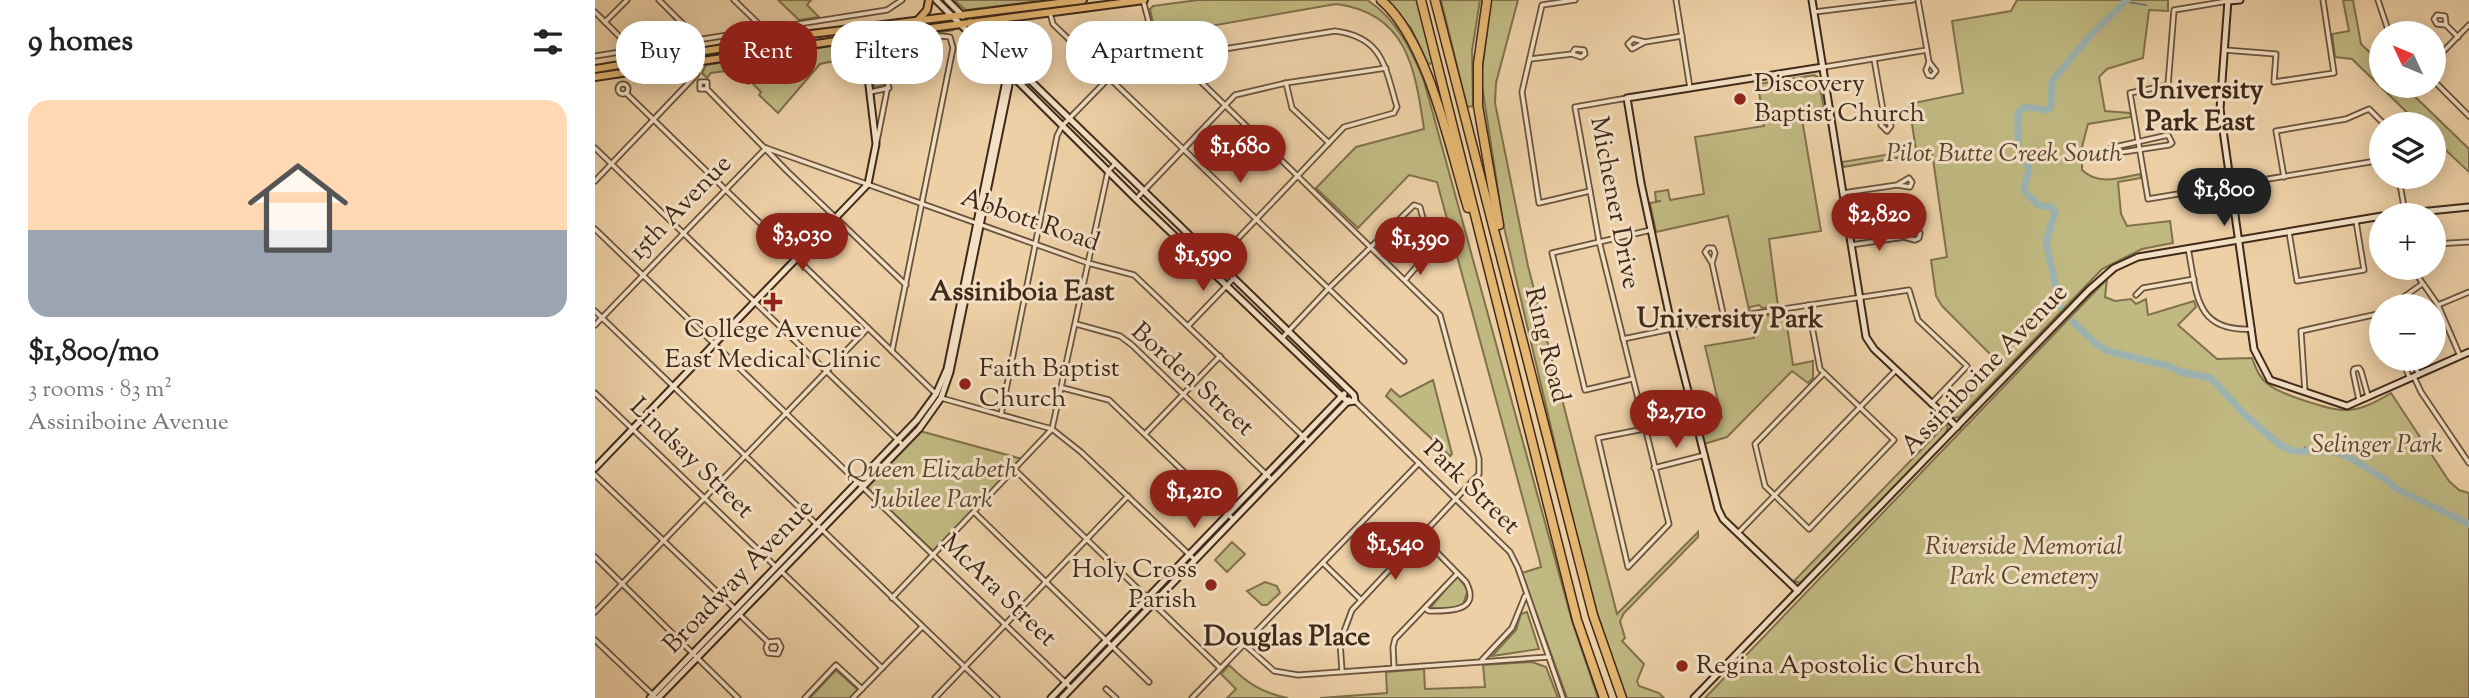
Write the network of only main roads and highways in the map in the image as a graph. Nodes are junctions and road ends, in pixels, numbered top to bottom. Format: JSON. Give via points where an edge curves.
{"nodes":[{"id":1,"x":929,"y":0,"type":"edge"},
{"id":2,"x":1083,"y":0,"type":"edge"},
{"id":3,"x":1143,"y":0,"type":"edge"},
{"id":4,"x":1373,"y":0,"type":"edge"},
{"id":5,"x":1381,"y":0,"type":"edge"},
{"id":6,"x":1422,"y":0,"type":"edge"},
{"id":7,"x":1435,"y":0,"type":"edge"},
{"id":8,"x":1487,"y":0,"type":"edge"},
{"id":9,"x":1078,"y":1,"type":"edge"},
{"id":10,"x":1050,"y":13,"type":"junction"},
{"id":11,"x":1006,"y":19,"type":"joint"},
{"id":12,"x":919,"y":20,"type":"junction"},
{"id":13,"x":1404,"y":27,"type":"junction"},
{"id":14,"x":595,"y":69,"type":"edge"},
{"id":15,"x":595,"y":77,"type":"edge"},
{"id":16,"x":1509,"y":283,"type":"junction"},
{"id":17,"x":1493,"y":288,"type":"junction"},
{"id":18,"x":1604,"y":698,"type":"edge"},
{"id":19,"x":1622,"y":698,"type":"edge"}],
"edges":[{"from":1,"to":12,"type":"main road"},
{"from":2,"to":9,"type":"main road"},
{"from":3,"to":10,"type":"main road"},
{"from":4,"to":13,"type":"highway"},
{"from":5,"to":13,"type":"highway"},
{"from":6,"to":17,"type":"highway","name":"Ring Road"},
{"from":7,"to":16,"type":"highway","name":"Ring Road"},
{"from":8,"to":16,"type":"highway","via":[[1478,64],[1478,106]]},
{"from":9,"to":10,"type":"main road","via":[[1051,8]]},
{"from":9,"to":12,"type":"main road"},
{"from":10,"to":11,"type":"main road"},
{"from":11,"to":15,"type":"main road"},
{"from":12,"to":14,"type":"main road"},
{"from":13,"to":17,"type":"highway","via":[[1420,54]]},
{"from":16,"to":19,"type":"highway","name":"Ring Road","via":[[1590,602]]},
{"from":17,"to":18,"type":"highway","name":"Ring Road","via":[[1577,620]]}]}
